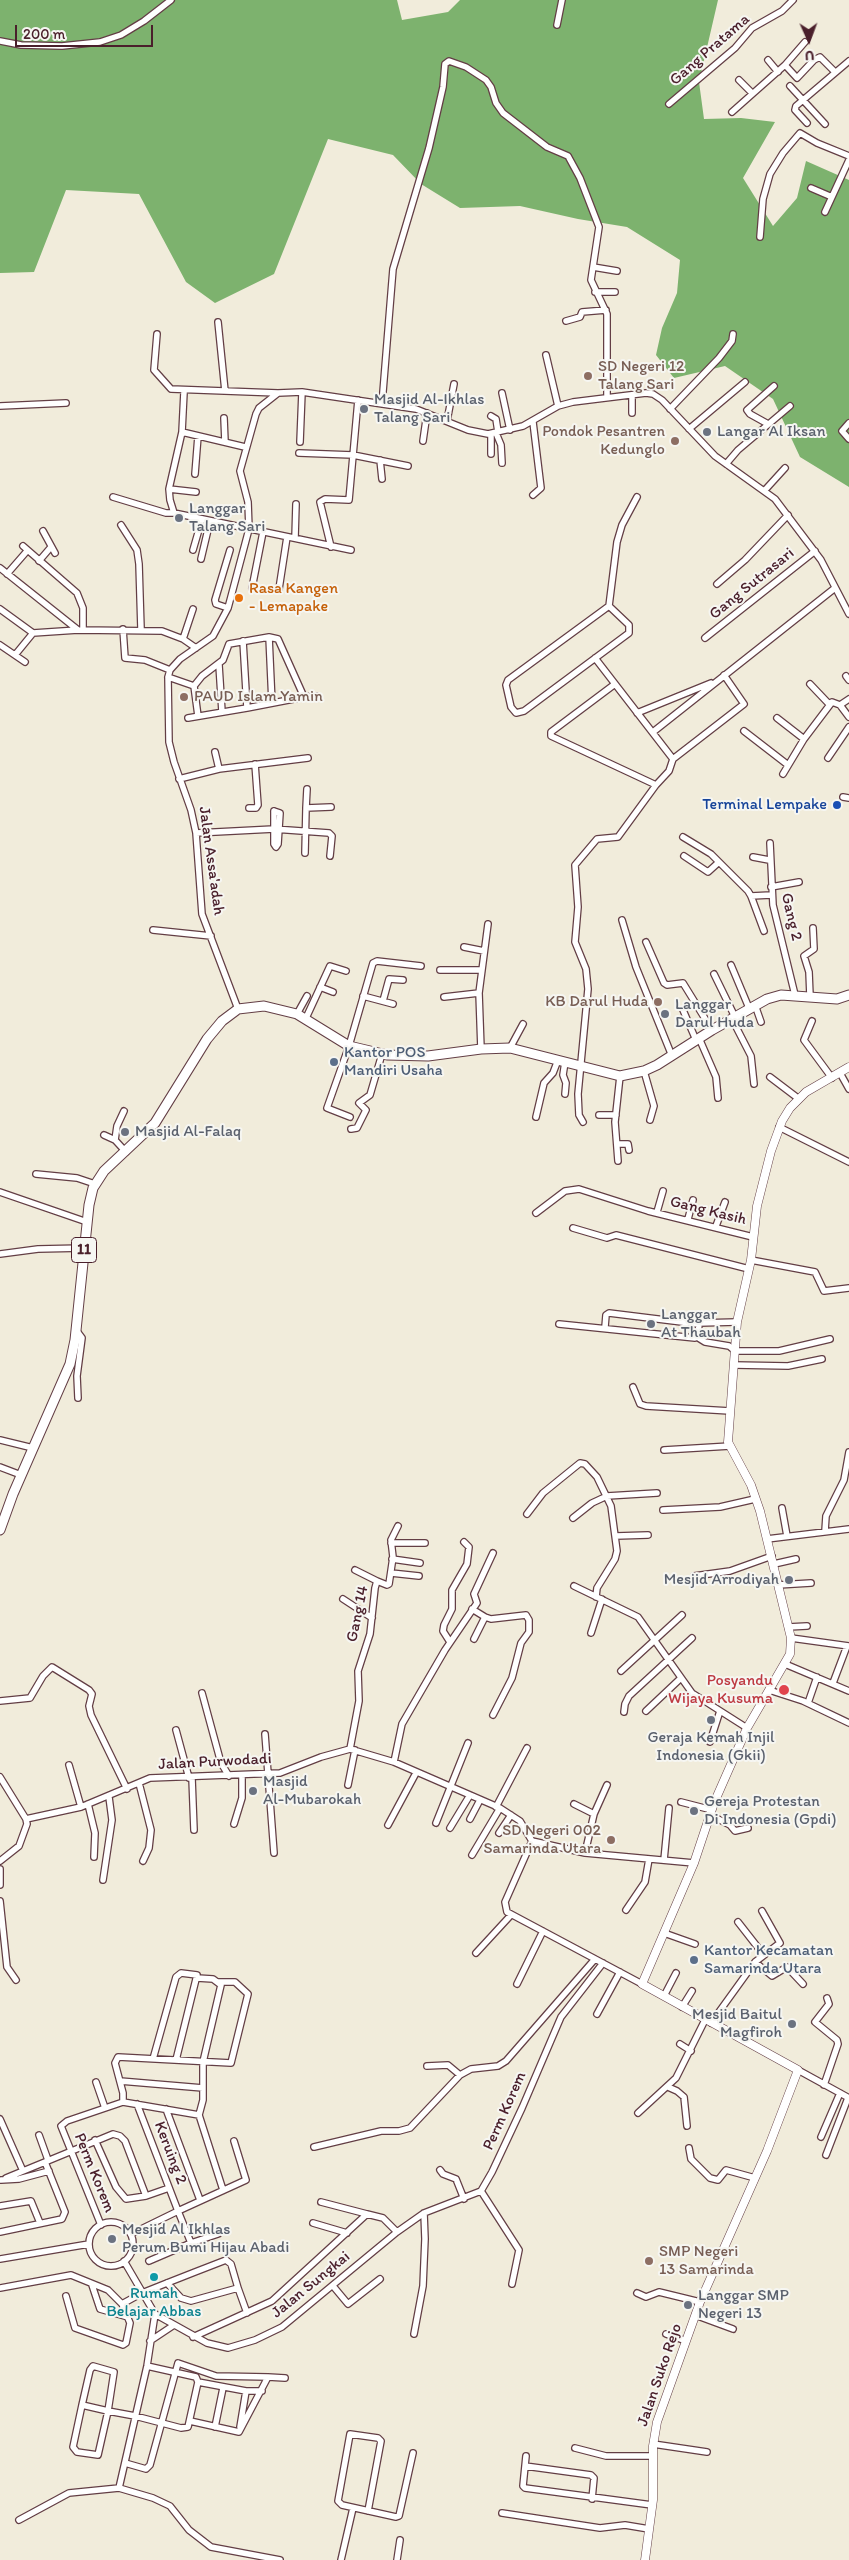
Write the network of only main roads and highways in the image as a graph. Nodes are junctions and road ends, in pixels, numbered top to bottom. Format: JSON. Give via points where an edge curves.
{"nodes":[{"id":1,"x":849,"y":995,"type":"edge"},
{"id":2,"x":849,"y":1067,"type":"edge"},
{"id":3,"x":0,"y":1530,"type":"edge"},
{"id":4,"x":645,"y":2560,"type":"edge"}],
"edges":[{"from":1,"to":3,"type":"highway","number":"11","via":[[837,998],[774,997],[752,1006],[644,1071],[620,1076],[510,1048],[428,1056],[382,1054],[349,1046],[297,1014],[264,1006],[238,1010],[216,1027],[155,1123],[104,1171],[95,1184],[90,1195],[70,1364]]},
{"from":2,"to":4,"type":"main road","name":"Jalan Suko Rejo","via":[[799,1099],[779,1127],[752,1237],[751,1260],[737,1322],[728,1439],[756,1499],[791,1638],[790,1654],[747,1728],[642,1984],[798,2070],[700,2302],[657,2422]]}]}
